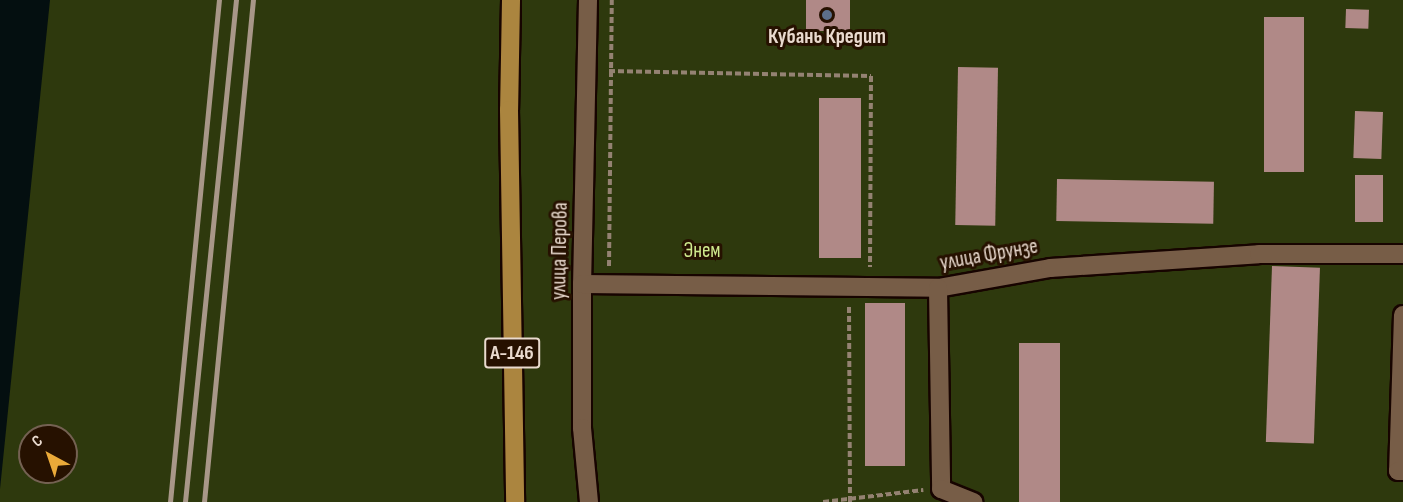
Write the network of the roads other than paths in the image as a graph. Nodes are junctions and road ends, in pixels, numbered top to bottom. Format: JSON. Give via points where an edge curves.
{"nodes":[{"id":1,"x":511,"y":0,"type":"edge"},
{"id":2,"x":588,"y":0,"type":"edge"},
{"id":3,"x":1403,"y":254,"type":"edge"},
{"id":4,"x":582,"y":284,"type":"junction"},
{"id":5,"x":938,"y":288,"type":"junction"},
{"id":6,"x":1403,"y":315,"type":"edge"},
{"id":7,"x":1403,"y":471,"type":"edge"},
{"id":8,"x":515,"y":502,"type":"edge"},
{"id":9,"x":589,"y":502,"type":"edge"},
{"id":10,"x":974,"y":502,"type":"edge"}],
"edges":[{"from":1,"to":8,"type":"highway","number":"А-146"},
{"from":2,"to":4,"type":"street","name":"улица Перова"},
{"from":3,"to":5,"type":"street","name":"улица Фрунзе","via":[[1259,254],[1050,268]]},
{"from":4,"to":5,"type":"street","name":"улица Фрунзе"},
{"from":4,"to":9,"type":"street","name":"улица Перова","via":[[582,428]]},
{"from":5,"to":10,"type":"street","via":[[941,489]]},
{"from":6,"to":7,"type":"street","via":[[1398,471]]}]}
